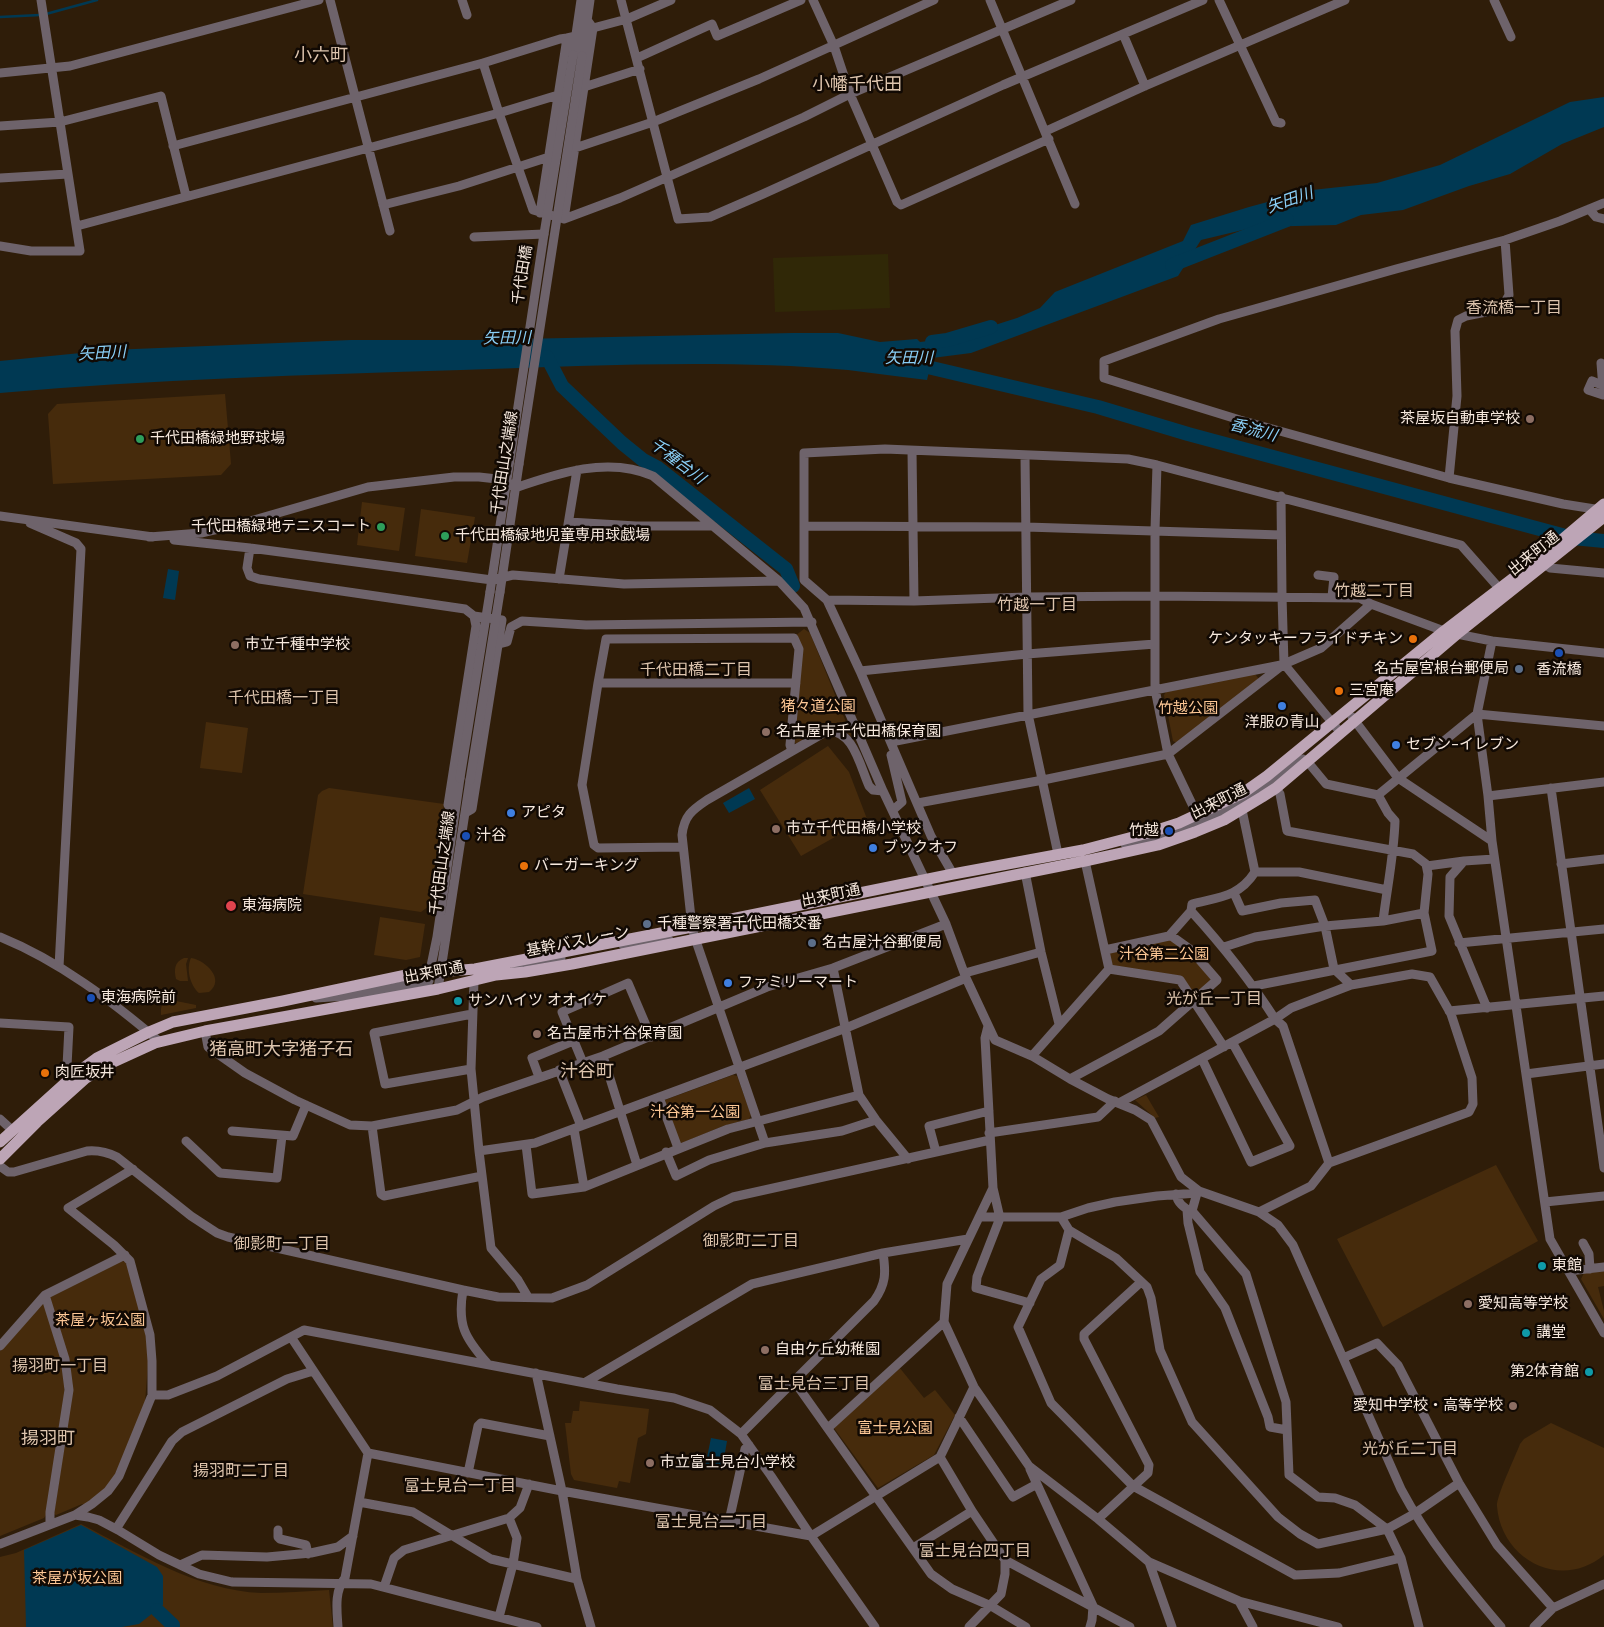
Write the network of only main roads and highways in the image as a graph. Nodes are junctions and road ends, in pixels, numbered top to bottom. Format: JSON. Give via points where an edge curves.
{"nodes":[{"id":1,"x":1600,"y":513,"type":"edge"},
{"id":2,"x":1350,"y":716,"type":"junction"},
{"id":3,"x":1336,"y":727,"type":"junction"},
{"id":4,"x":1239,"y":800,"type":"junction"},
{"id":5,"x":1201,"y":822,"type":"junction"},
{"id":6,"x":1084,"y":855,"type":"junction"},
{"id":7,"x":928,"y":885,"type":"junction"},
{"id":8,"x":694,"y":934,"type":"junction"},
{"id":9,"x":434,"y":980,"type":"junction"},
{"id":10,"x":0,"y":1142,"type":"edge"},
{"id":11,"x":0,"y":1159,"type":"edge"}],
"edges":[{"from":1,"to":2,"type":"main road","name":"出来町通","via":[[1444,631]]},
{"from":1,"to":2,"type":"main road","name":"出来町通","via":[[1565,549]]},
{"from":2,"to":3,"type":"main road","name":"出来町通"},
{"from":3,"to":4,"type":"main road","name":"出来町通"},
{"from":3,"to":4,"type":"main road","name":"出来町通","via":[[1328,742],[1276,788]]},
{"from":4,"to":5,"type":"main road"},
{"from":5,"to":6,"type":"main road","via":[[1148,833]]},
{"from":5,"to":6,"type":"main road","name":"出来町通","via":[[1175,839],[1158,845]]},
{"from":6,"to":7,"type":"main road","name":"出来町通","via":[[1025,872]]},
{"from":6,"to":7,"type":"main road","name":"出来町通","via":[[1058,854],[953,874]]},
{"from":7,"to":8,"type":"main road","name":"出来町通"},
{"from":7,"to":8,"type":"main road","name":"出来町通","via":[[726,932]]},
{"from":8,"to":9,"type":"main road","name":"出来町通","via":[[475,969]]},
{"from":8,"to":9,"type":"main road","name":"出来町通","via":[[572,964],[474,981]]},
{"from":9,"to":10,"type":"main road","name":"出来町通","via":[[411,974],[173,1022],[97,1058],[74,1074]]},
{"from":9,"to":11,"type":"main road","name":"出来町通","via":[[205,1031],[160,1042],[133,1053],[86,1078]]}]}
